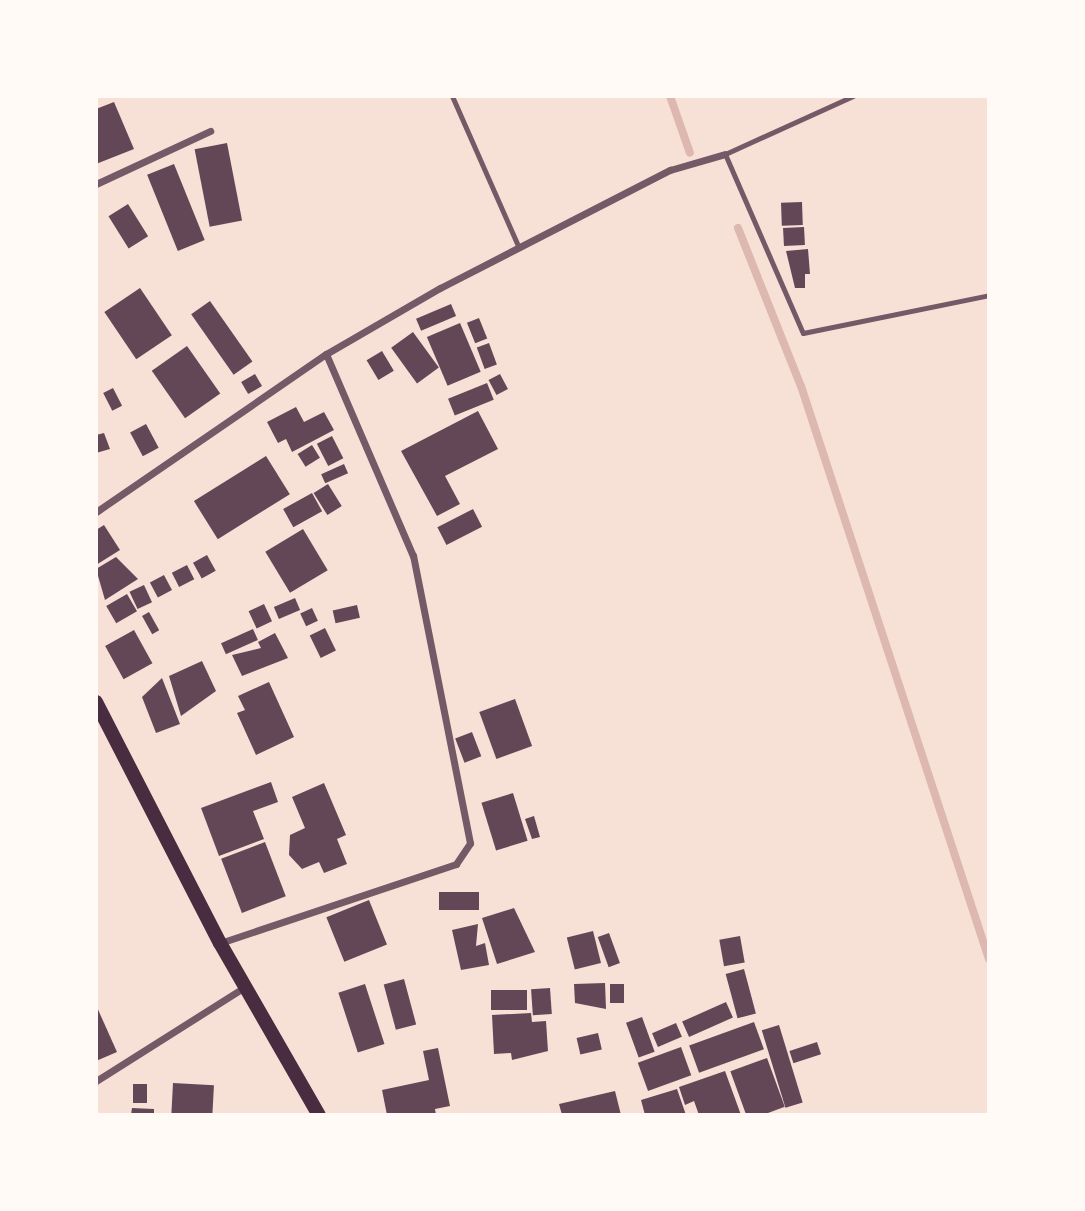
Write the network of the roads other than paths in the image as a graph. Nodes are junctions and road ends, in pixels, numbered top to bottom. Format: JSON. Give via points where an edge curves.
{"nodes":[{"id":1,"x":452,"y":96,"type":"edge"},
{"id":2,"x":853,"y":96,"type":"edge"},
{"id":3,"x":210,"y":131,"type":"dead end"},
{"id":4,"x":724,"y":154,"type":"junction"},
{"id":5,"x":96,"y":184,"type":"edge"},
{"id":6,"x":519,"y":248,"type":"junction"},
{"id":7,"x":989,"y":295,"type":"edge"},
{"id":8,"x":326,"y":354,"type":"junction"},
{"id":9,"x":96,"y":512,"type":"edge"},
{"id":10,"x":96,"y":702,"type":"edge"},
{"id":11,"x":220,"y":943,"type":"junction"},
{"id":12,"x":248,"y":985,"type":"junction"},
{"id":13,"x":96,"y":1081,"type":"edge"},
{"id":14,"x":319,"y":1115,"type":"edge"}],
"edges":[{"from":1,"to":6,"type":"lane"},
{"from":2,"to":4,"type":"lane"},
{"from":3,"to":5,"type":"street"},
{"from":4,"to":6,"type":"street","via":[[670,170]]},
{"from":4,"to":7,"type":"lane","via":[[803,333]]},
{"from":6,"to":8,"type":"street"},
{"from":8,"to":9,"type":"street"},
{"from":8,"to":11,"type":"street","via":[[413,556],[470,843],[456,864]]},
{"from":10,"to":11,"type":"main road"},
{"from":11,"to":12,"type":"main road"},
{"from":12,"to":13,"type":"street"},
{"from":12,"to":14,"type":"main road"}]}
